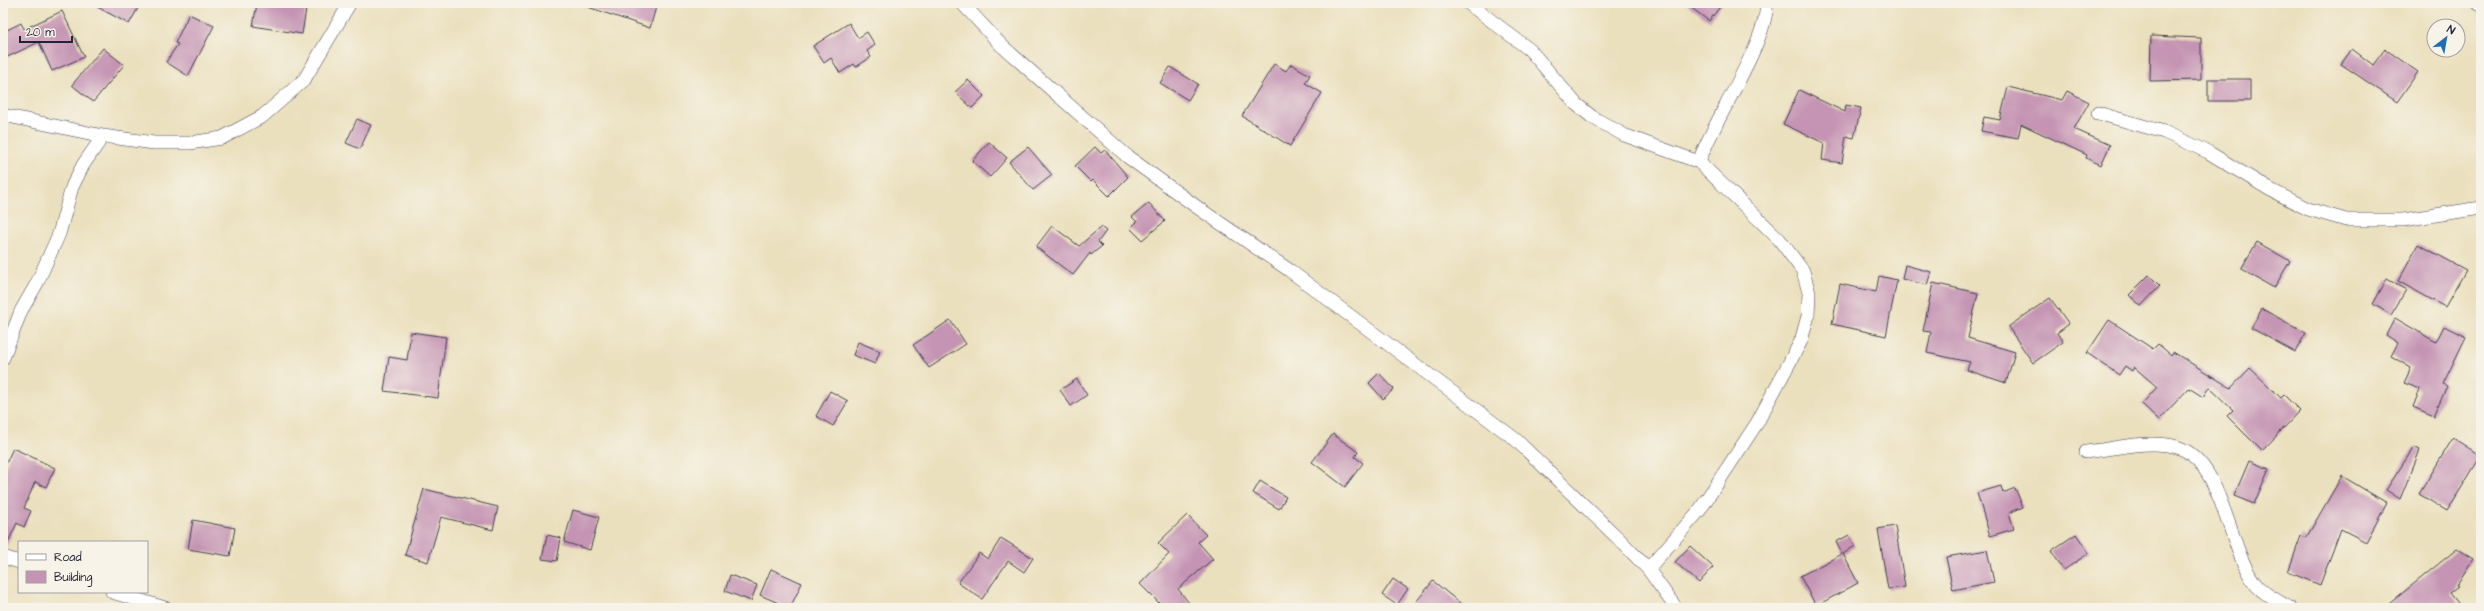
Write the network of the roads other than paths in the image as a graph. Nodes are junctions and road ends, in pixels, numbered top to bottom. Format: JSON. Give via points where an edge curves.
{"nodes":[{"id":1,"x":350,"y":3,"type":"edge"},
{"id":2,"x":962,"y":3,"type":"edge"},
{"id":3,"x":1468,"y":3,"type":"edge"},
{"id":4,"x":1766,"y":3,"type":"edge"},
{"id":5,"x":2098,"y":113,"type":"dead end"},
{"id":6,"x":3,"y":114,"type":"edge"},
{"id":7,"x":103,"y":136,"type":"junction"},
{"id":8,"x":1698,"y":162,"type":"junction"},
{"id":9,"x":2481,"y":208,"type":"edge"},
{"id":10,"x":3,"y":358,"type":"edge"},
{"id":11,"x":2086,"y":452,"type":"dead end"},
{"id":12,"x":3,"y":556,"type":"edge"},
{"id":13,"x":18,"y":562,"type":"edge"},
{"id":14,"x":1648,"y":569,"type":"junction"},
{"id":15,"x":115,"y":593,"type":"edge"},
{"id":16,"x":165,"y":608,"type":"edge"},
{"id":17,"x":1676,"y":608,"type":"edge"},
{"id":18,"x":2290,"y":608,"type":"edge"}],
"edges":[{"from":1,"to":7,"type":"street","via":[[304,80],[263,116],[222,138],[190,143],[154,143]]},
{"from":2,"to":14,"type":"street","via":[[1001,46],[1128,157],[1289,270],[1515,439]]},
{"from":3,"to":8,"type":"street","via":[[1530,50],[1576,104],[1592,117],[1624,135]]},
{"from":4,"to":8,"type":"street","via":[[1767,12],[1762,34],[1706,140]]},
{"from":5,"to":9,"type":"street","via":[[2164,132],[2208,152],[2308,209],[2346,220],[2404,220]]},
{"from":6,"to":7,"type":"street"},
{"from":7,"to":10,"type":"street","via":[[83,164],[72,188],[56,241],[21,311]]},
{"from":8,"to":14,"type":"street","via":[[1779,239],[1799,266],[1809,293],[1808,316],[1800,341],[1757,423],[1700,511]]},
{"from":11,"to":18,"type":"street","via":[[2146,444],[2175,447],[2190,453],[2201,463],[2228,521],[2248,574],[2258,587]]},
{"from":12,"to":13,"type":"street"},
{"from":14,"to":17,"type":"street"},
{"from":15,"to":16,"type":"street"}]}
